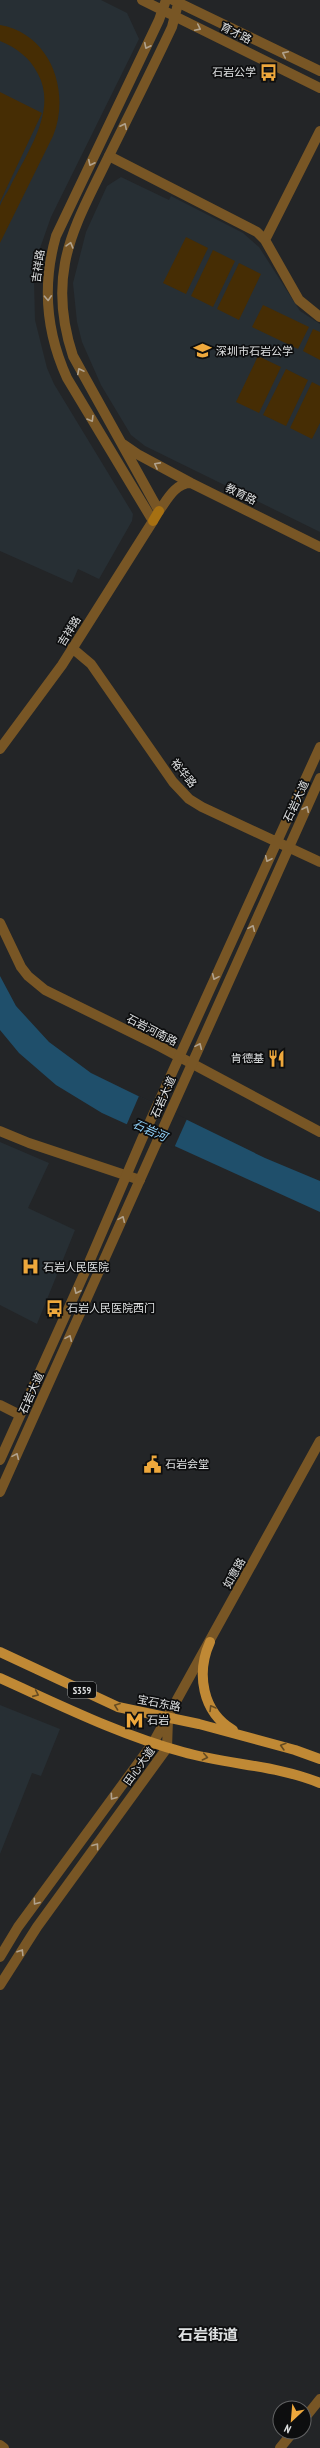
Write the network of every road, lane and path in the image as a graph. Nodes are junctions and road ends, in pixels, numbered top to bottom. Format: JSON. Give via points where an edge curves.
{"nodes":[{"id":1,"x":142,"y":0,"type":"edge"},
{"id":2,"x":166,"y":0,"type":"edge"},
{"id":3,"x":177,"y":1,"type":"edge"},
{"id":4,"x":163,"y":11,"type":"junction"},
{"id":5,"x":176,"y":17,"type":"junction"},
{"id":6,"x":320,"y":71,"type":"edge"},
{"id":7,"x":320,"y":88,"type":"edge"},
{"id":8,"x":320,"y":131,"type":"edge"},
{"id":9,"x":109,"y":156,"type":"junction"},
{"id":10,"x":265,"y":240,"type":"junction"},
{"id":11,"x":320,"y":317,"type":"edge"},
{"id":12,"x":120,"y":441,"type":"junction"},
{"id":13,"x":191,"y":483,"type":"junction"},
{"id":14,"x":159,"y":511,"type":"junction"},
{"id":15,"x":153,"y":521,"type":"junction"},
{"id":16,"x":320,"y":547,"type":"edge"},
{"id":17,"x":72,"y":648,"type":"junction"},
{"id":18,"x":320,"y":747,"type":"edge"},
{"id":19,"x":0,"y":749,"type":"edge"},
{"id":20,"x":320,"y":778,"type":"edge"},
{"id":21,"x":276,"y":841,"type":"junction"},
{"id":22,"x":288,"y":847,"type":"junction"},
{"id":23,"x":320,"y":862,"type":"edge"},
{"id":24,"x":0,"y":923,"type":"edge"},
{"id":25,"x":179,"y":1057,"type":"junction"},
{"id":26,"x":192,"y":1063,"type":"junction"},
{"id":27,"x":0,"y":1131,"type":"edge"},
{"id":28,"x":320,"y":1132,"type":"edge"},
{"id":29,"x":127,"y":1175,"type":"junction"},
{"id":30,"x":140,"y":1180,"type":"junction"},
{"id":31,"x":0,"y":1405,"type":"edge"},
{"id":32,"x":20,"y":1415,"type":"junction"},
{"id":33,"x":320,"y":1441,"type":"edge"},
{"id":34,"x":0,"y":1460,"type":"edge"},
{"id":35,"x":0,"y":1492,"type":"edge"},
{"id":36,"x":210,"y":1642,"type":"junction"},
{"id":37,"x":0,"y":1652,"type":"edge"},
{"id":38,"x":0,"y":1678,"type":"edge"},
{"id":39,"x":168,"y":1717,"type":"junction"},
{"id":40,"x":240,"y":1735,"type":"junction"},
{"id":41,"x":153,"y":1744,"type":"junction"},
{"id":42,"x":167,"y":1748,"type":"junction"},
{"id":43,"x":320,"y":1759,"type":"edge"},
{"id":44,"x":320,"y":1783,"type":"edge"},
{"id":45,"x":0,"y":1957,"type":"edge"},
{"id":46,"x":0,"y":1985,"type":"edge"},
{"id":47,"x":320,"y":2399,"type":"edge"},
{"id":48,"x":312,"y":2409,"type":"edge"},
{"id":49,"x":286,"y":2440,"type":"edge"},
{"id":50,"x":0,"y":2446,"type":"edge"},
{"id":51,"x":4,"y":2448,"type":"edge"},
{"id":52,"x":280,"y":2448,"type":"edge"}],
"edges":[{"from":1,"to":4,"type":"street","name":"育才路"},
{"from":2,"to":4,"type":"street","name":"吉祥路"},
{"from":3,"to":5,"type":"street"},
{"from":6,"to":3,"type":"street","name":"育才路","one_way":true},
{"from":4,"to":5,"type":"street","name":"育才路"},
{"from":4,"to":15,"type":"street","name":"吉祥路","one_way":true,"via":[[56,236],[49,262],[47,285],[51,334],[57,356],[67,378]]},
{"from":5,"to":7,"type":"street","name":"育才路","one_way":true},
{"from":9,"to":5,"type":"street","one_way":true},
{"from":8,"to":10,"type":"street"},
{"from":9,"to":10,"type":"street","via":[[246,225]]},
{"from":12,"to":9,"type":"street","one_way":true,"via":[[73,356],[65,334],[63,314],[65,264],[70,242]]},
{"from":10,"to":11,"type":"street","via":[[299,300]]},
{"from":13,"to":12,"type":"street","name":"教育路","one_way":true,"via":[[139,456]]},
{"from":12,"to":14,"type":"street"},
{"from":13,"to":14,"type":"street","via":[[186,483],[175,490]]},
{"from":13,"to":16,"type":"street","name":"教育路"},
{"from":14,"to":15,"type":"main road","name":"吉祥路"},
{"from":15,"to":17,"type":"street","name":"吉祥路"},
{"from":17,"to":19,"type":"street","name":"吉祥路"},
{"from":17,"to":21,"type":"street","name":"裕华路","via":[[90,664],[181,791],[202,807]]},
{"from":18,"to":21,"type":"street","name":"石岩大道"},
{"from":22,"to":20,"type":"street","name":"石岩大道","one_way":true},
{"from":21,"to":22,"type":"street","name":"裕华路"},
{"from":21,"to":25,"type":"street","name":"石岩大道","one_way":true},
{"from":22,"to":23,"type":"street","name":"裕华路"},
{"from":26,"to":22,"type":"street","name":"石岩大道","one_way":true},
{"from":24,"to":25,"type":"street","name":"石岩河南路","via":[[21,967],[36,983]]},
{"from":25,"to":26,"type":"street","name":"石岩河南路"},
{"from":25,"to":29,"type":"street","name":"石岩大道"},
{"from":26,"to":28,"type":"street","name":"石岩河南路"},
{"from":26,"to":30,"type":"street","name":"石岩大道"},
{"from":27,"to":29,"type":"street"},
{"from":29,"to":30,"type":"street"},
{"from":29,"to":32,"type":"street","name":"石岩大道","one_way":true},
{"from":35,"to":30,"type":"street","name":"石岩大道","one_way":true},
{"from":31,"to":32,"type":"street"},
{"from":32,"to":34,"type":"street","name":"石岩大道"},
{"from":33,"to":36,"type":"street","name":"如意路"},
{"from":36,"to":39,"type":"street","name":"如意路"},
{"from":40,"to":36,"type":"main road","one_way":true,"via":[[222,1722],[209,1704],[205,1693],[203,1662]]},
{"from":39,"to":37,"type":"main road","name":"宝石东路","number":"S359","one_way":true,"via":[[118,1707]]},
{"from":38,"to":41,"type":"main road","number":"S359","one_way":true},
{"from":39,"to":40,"type":"main road","name":"宝石东路","number":"S359"},
{"from":39,"to":41,"type":"street","name":"田心大道"},
{"from":39,"to":42,"type":"street","name":"田心大道"},
{"from":43,"to":40,"type":"main road","name":"宝石东路","number":"S359","one_way":true},
{"from":41,"to":42,"type":"main road","number":"S359"},
{"from":41,"to":45,"type":"street","name":"田心大道","one_way":true,"via":[[18,1926]]},
{"from":42,"to":44,"type":"main road","number":"S359","one_way":true,"via":[[290,1772]]},
{"from":46,"to":42,"type":"street","name":"田心大道","one_way":true,"via":[[37,1927]]},
{"from":47,"to":48,"type":"street"},
{"from":49,"to":52,"type":"street"},
{"from":50,"to":51,"type":"street"}]}
